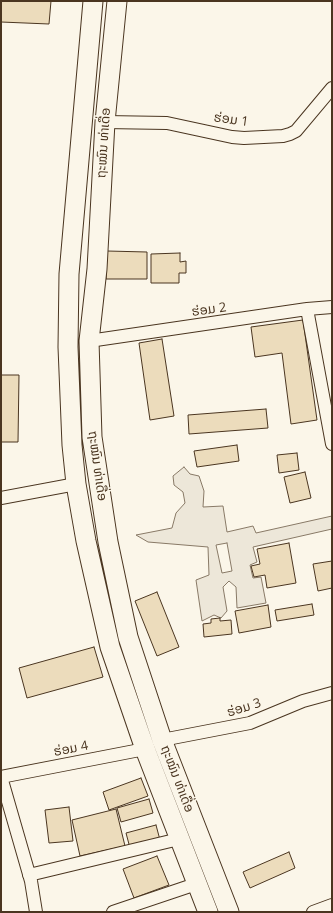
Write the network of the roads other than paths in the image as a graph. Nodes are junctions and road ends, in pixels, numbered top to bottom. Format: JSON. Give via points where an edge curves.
{"nodes":[{"id":1,"x":92,"y":1,"type":"edge"},
{"id":2,"x":117,"y":1,"type":"edge"},
{"id":3,"x":332,"y":88,"type":"edge"},
{"id":4,"x":105,"y":122,"type":"junction"},
{"id":5,"x":332,"y":307,"type":"edge"},
{"id":6,"x":307,"y":309,"type":"junction"},
{"id":7,"x":89,"y":341,"type":"junction"},
{"id":8,"x":332,"y":444,"type":"edge"},
{"id":9,"x":76,"y":484,"type":"junction"},
{"id":10,"x":1,"y":498,"type":"edge"},
{"id":11,"x":332,"y":693,"type":"edge"},
{"id":12,"x":153,"y":745,"type":"junction"},
{"id":13,"x":1,"y":777,"type":"edge"},
{"id":14,"x":179,"y":839,"type":"junction"},
{"id":15,"x":29,"y":875,"type":"junction"},
{"id":16,"x":196,"y":884,"type":"junction"},
{"id":17,"x":332,"y":904,"type":"edge"},
{"id":18,"x":36,"y":912,"type":"edge"},
{"id":19,"x":113,"y":912,"type":"edge"},
{"id":20,"x":208,"y":912,"type":"edge"},
{"id":21,"x":229,"y":912,"type":"edge"},
{"id":22,"x":313,"y":912,"type":"edge"}],
"edges":[{"from":1,"to":9,"type":"main road","name":"ຖະໝົນ ທ່າເດື່ອ","via":[[69,274],[68,346]]},
{"from":2,"to":4,"type":"main road","name":"ຖະໝົນ ທ່າເດື່ອ"},
{"from":3,"to":4,"type":"street","name":"ຮ່ອມ 1","via":[[296,131],[283,136],[238,138],[167,123]]},
{"from":4,"to":7,"type":"main road","name":"ຖະໝົນ ທ່າເດື່ອ","via":[[97,269]]},
{"from":5,"to":6,"type":"street","name":"ຮ່ອມ 2"},
{"from":6,"to":7,"type":"street","name":"ຮ່ອມ 2"},
{"from":6,"to":8,"type":"street"},
{"from":7,"to":12,"type":"main road","name":"ຖະໝົນ ທ່າເດື່ອ","via":[[92,437],[108,542]]},
{"from":9,"to":10,"type":"street"},
{"from":9,"to":12,"type":"main road","name":"ຖະໝົນ ທ່າເດື່ອ","via":[[110,647]]},
{"from":11,"to":12,"type":"street","name":"ຮ່ອມ 3","via":[[303,701],[250,723]]},
{"from":12,"to":13,"type":"street","name":"ຮ່ອມ 4"},
{"from":12,"to":14,"type":"main road","name":"ຖະໝົນ ທ່າເດື່ອ"},
{"from":12,"to":21,"type":"main road","name":"ຖະໝົນ ທ່າເດື່ອ"},
{"from":13,"to":15,"type":"street"},
{"from":14,"to":15,"type":"street"},
{"from":14,"to":16,"type":"main road","name":"ຖະໝົນ ທ່າເດື່ອ"},
{"from":15,"to":18,"type":"street"},
{"from":16,"to":19,"type":"street"},
{"from":16,"to":20,"type":"main road","name":"ຖະໝົນ ທ່າເດື່ອ"},
{"from":17,"to":22,"type":"street"}]}
